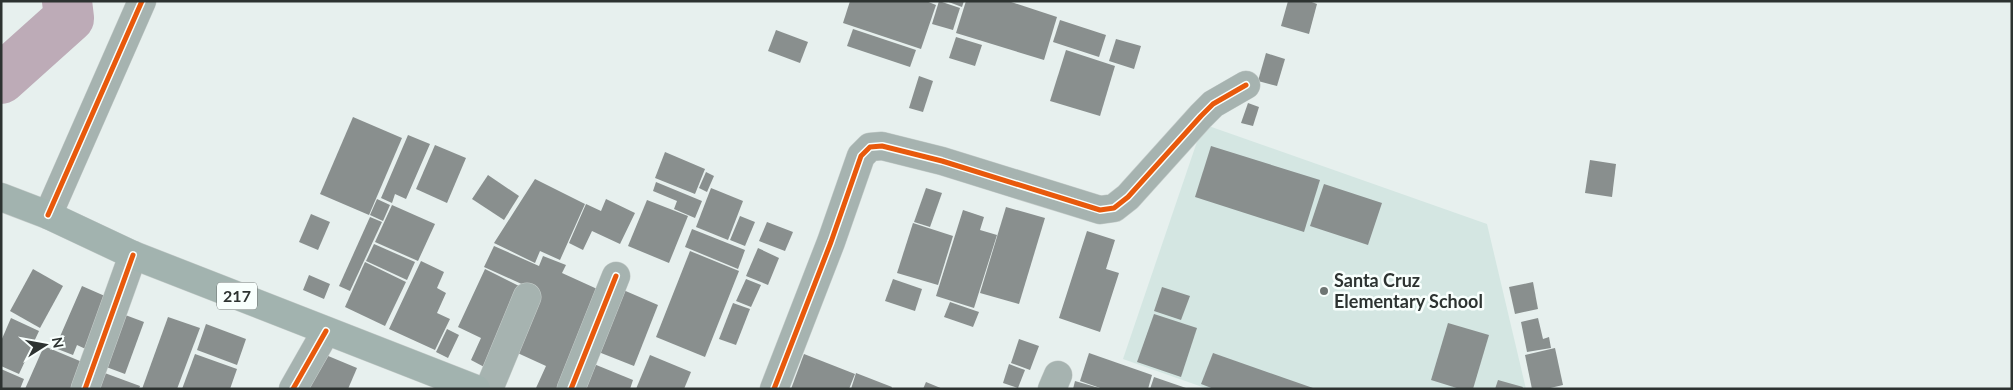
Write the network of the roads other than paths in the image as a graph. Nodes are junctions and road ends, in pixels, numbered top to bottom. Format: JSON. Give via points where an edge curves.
{"nodes":[{"id":1,"x":142,"y":1,"type":"edge"},
{"id":2,"x":1246,"y":85,"type":"dead end"},
{"id":3,"x":1,"y":197,"type":"edge"},
{"id":4,"x":48,"y":215,"type":"junction"},
{"id":5,"x":133,"y":255,"type":"junction"},
{"id":6,"x":616,"y":276,"type":"dead end"},
{"id":7,"x":527,"y":297,"type":"dead end"},
{"id":8,"x":326,"y":331,"type":"junction"},
{"id":9,"x":85,"y":389,"type":"edge"},
{"id":10,"x":293,"y":389,"type":"edge"},
{"id":11,"x":476,"y":389,"type":"edge"},
{"id":12,"x":489,"y":389,"type":"edge"},
{"id":13,"x":572,"y":389,"type":"edge"},
{"id":14,"x":774,"y":389,"type":"edge"}],
"edges":[{"from":1,"to":4,"type":"street"},
{"from":2,"to":14,"type":"street","via":[[1213,104],[1128,197],[1114,208],[1100,210],[942,161],[882,146],[870,147],[861,156]]},
{"from":3,"to":4,"type":"main road","number":"217"},
{"from":4,"to":5,"type":"main road","number":"217"},
{"from":5,"to":8,"type":"main road","number":"217"},
{"from":5,"to":9,"type":"street"},
{"from":6,"to":13,"type":"street"},
{"from":7,"to":12,"type":"street"},
{"from":8,"to":10,"type":"street"},
{"from":8,"to":11,"type":"main road","number":"217"}]}
